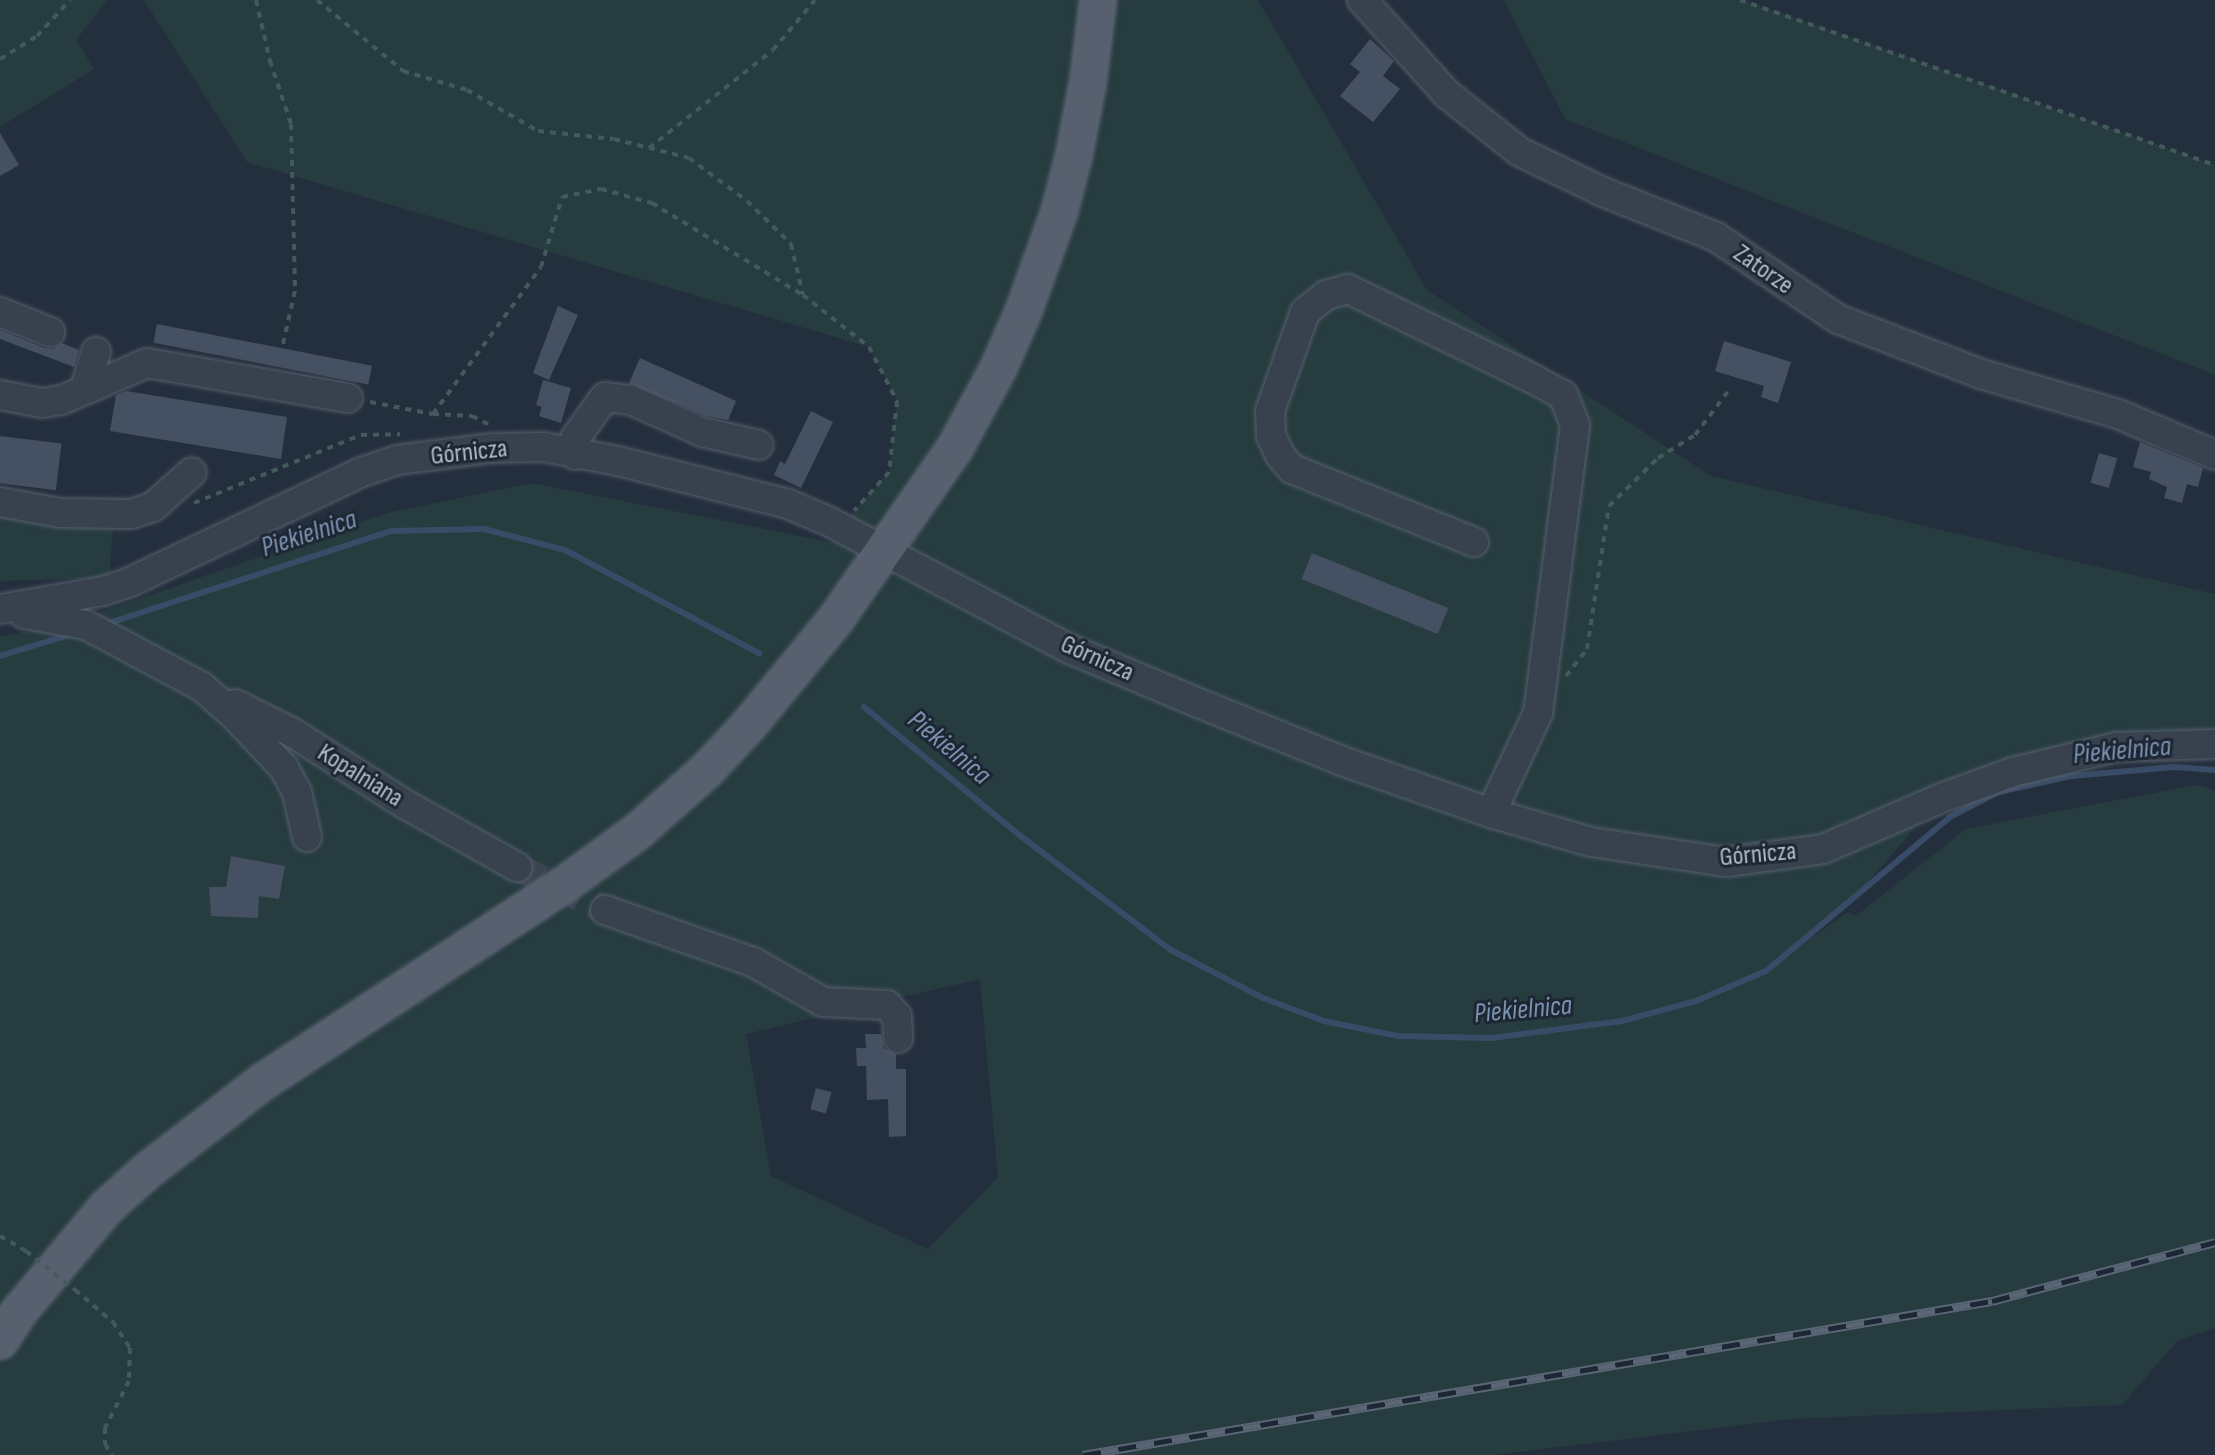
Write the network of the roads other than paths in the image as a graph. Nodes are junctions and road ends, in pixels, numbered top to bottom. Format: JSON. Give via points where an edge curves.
{"nodes":[{"id":1,"x":1098,"y":0,"type":"edge"},
{"id":2,"x":1362,"y":0,"type":"edge"},
{"id":3,"x":0,"y":312,"type":"edge"},
{"id":4,"x":50,"y":332,"type":"dead end"},
{"id":5,"x":96,"y":352,"type":"dead end"},
{"id":6,"x":85,"y":388,"type":"junction"},
{"id":7,"x":0,"y":395,"type":"edge"},
{"id":8,"x":348,"y":398,"type":"road end"},
{"id":9,"x":759,"y":445,"type":"dead end"},
{"id":10,"x":575,"y":455,"type":"junction"},
{"id":11,"x":2215,"y":455,"type":"edge"},
{"id":12,"x":192,"y":472,"type":"dead end"},
{"id":13,"x":0,"y":502,"type":"edge"},
{"id":14,"x":1474,"y":542,"type":"dead end"},
{"id":15,"x":883,"y":552,"type":"junction"},
{"id":16,"x":11,"y":607,"type":"edge"},
{"id":17,"x":202,"y":687,"type":"junction"},
{"id":18,"x":2215,"y":744,"type":"edge"},
{"id":19,"x":1491,"y":813,"type":"junction"},
{"id":20,"x":307,"y":837,"type":"dead end"},
{"id":21,"x":517,"y":867,"type":"tunnel mouth"},
{"id":22,"x":605,"y":910,"type":"tunnel mouth"},
{"id":23,"x":898,"y":1038,"type":"dead end"},
{"id":24,"x":0,"y":1341,"type":"edge"}],
"edges":[{"from":1,"to":15,"type":"main road","via":[[1074,155],[1024,310],[955,448]]},
{"from":2,"to":11,"type":"street","name":"Zatorze","via":[[1447,94],[1520,152],[1716,237],[1838,319],[1981,374],[2118,414]]},
{"from":3,"to":4,"type":"street"},
{"from":5,"to":6,"type":"street"},
{"from":6,"to":7,"type":"street","via":[[42,403]]},
{"from":6,"to":8,"type":"street","via":[[147,363]]},
{"from":9,"to":10,"type":"street","via":[[702,432],[631,400],[605,397],[576,437]]},
{"from":10,"to":15,"type":"street","name":"Górnicza","via":[[788,504]]},
{"from":10,"to":16,"type":"street","name":"Górnicza","via":[[544,447],[492,448],[397,460],[130,582]]},
{"from":12,"to":13,"type":"street","via":[[153,507],[131,514],[60,513]]},
{"from":14,"to":19,"type":"street","via":[[1292,469],[1280,455],[1271,436],[1270,411],[1305,312],[1326,295],[1348,289],[1563,395],[1575,425],[1538,713]]},
{"from":15,"to":19,"type":"street","name":"Górnicza","via":[[1070,649],[1342,761]]},
{"from":15,"to":24,"type":"main road","via":[[749,725],[672,802],[561,887],[189,1135],[107,1207]]},
{"from":16,"to":17,"type":"street","name":"Kopalniana","via":[[34,617],[86,625]]},
{"from":17,"to":20,"type":"street","name":"Kopalniana","via":[[284,768],[297,792]]},
{"from":17,"to":21,"type":"street","name":"Kopalniana","via":[[293,733]]},
{"from":18,"to":19,"type":"street","name":"Górnicza","via":[[2116,747],[2013,772],[1823,849],[1726,862],[1591,842]]},
{"from":22,"to":23,"type":"street","via":[[753,962],[823,1002],[887,1005],[897,1016]]}]}
